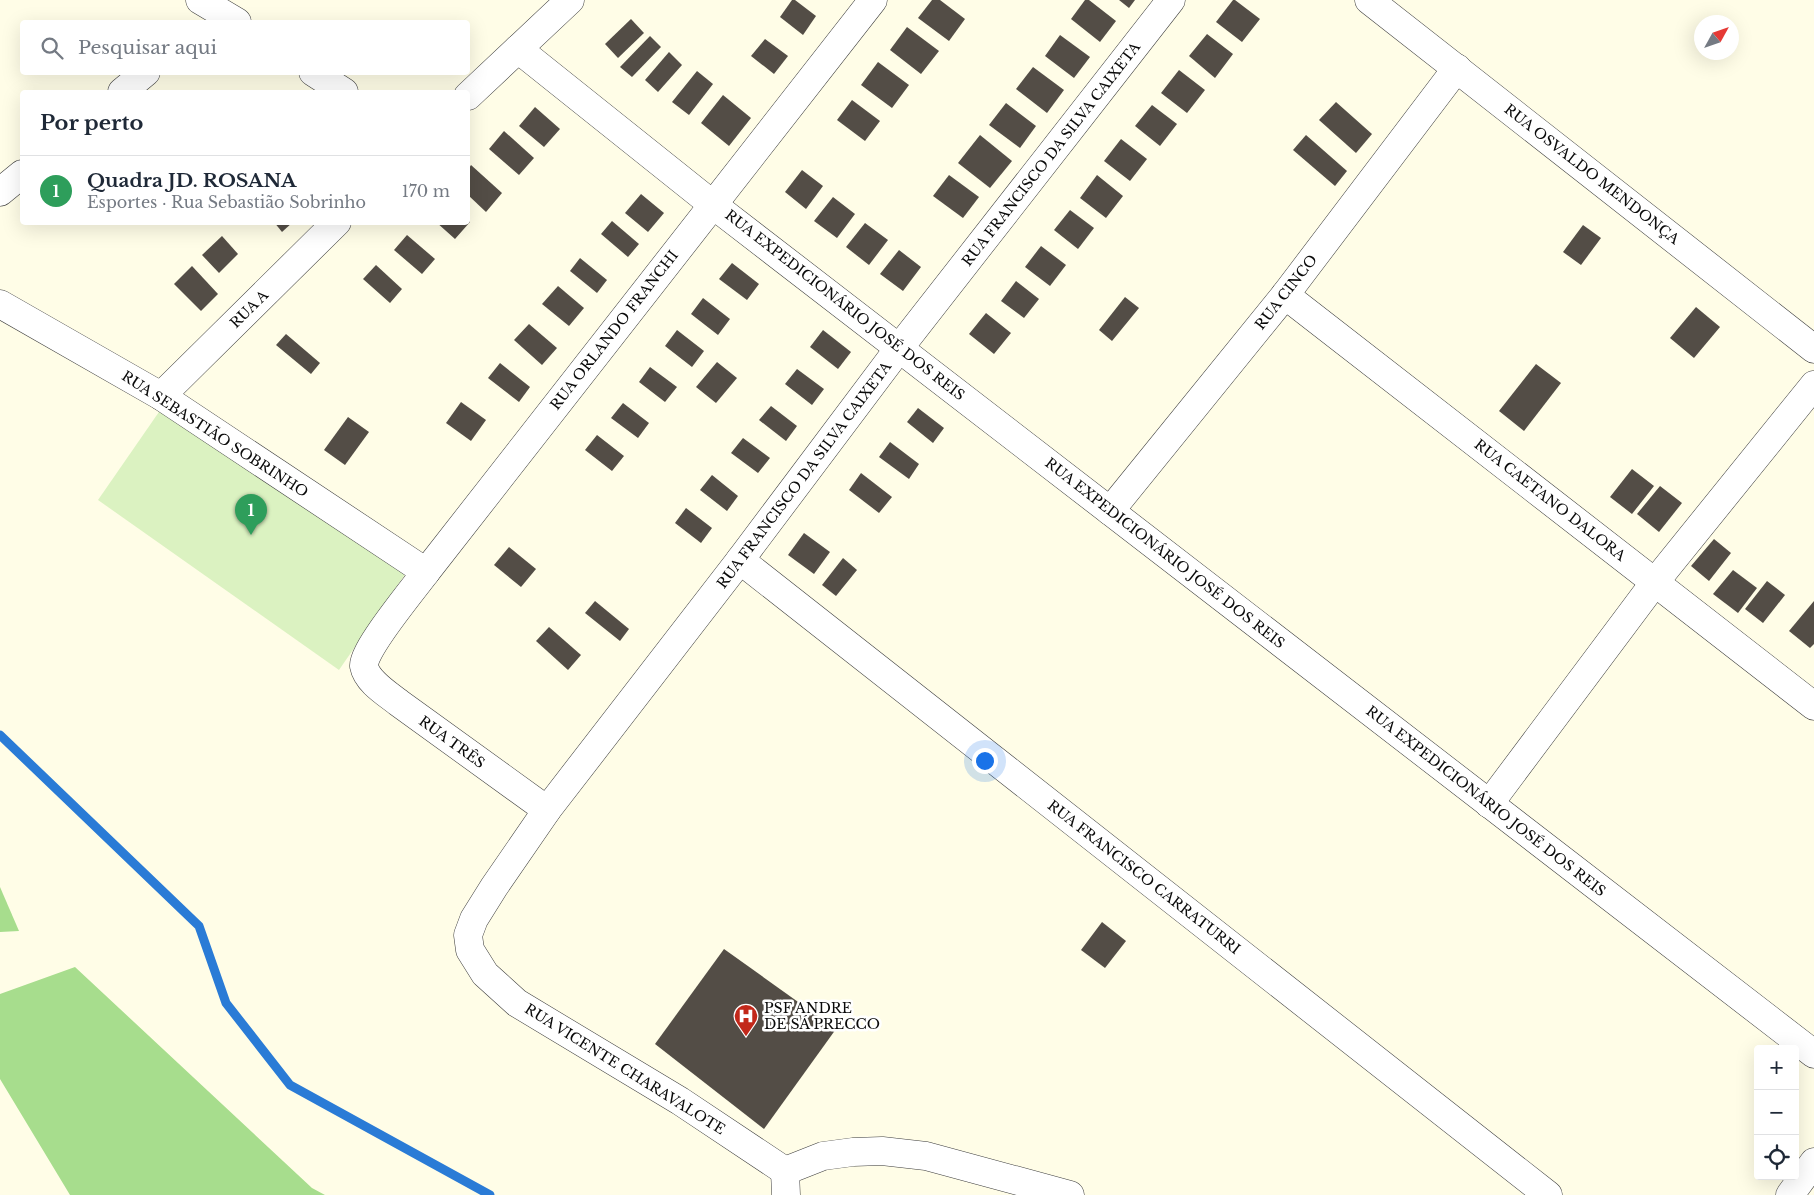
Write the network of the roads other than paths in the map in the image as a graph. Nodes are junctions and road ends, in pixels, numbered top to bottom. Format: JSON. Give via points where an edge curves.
{"nodes":[{"id":1,"x":570,"y":0,"type":"edge"},
{"id":2,"x":873,"y":0,"type":"edge"},
{"id":3,"x":1171,"y":0,"type":"edge"},
{"id":4,"x":1369,"y":0,"type":"edge"},
{"id":5,"x":518,"y":49,"type":"junction"},
{"id":6,"x":1457,"y":68,"type":"junction"},
{"id":7,"x":142,"y":75,"type":"edge"},
{"id":8,"x":318,"y":75,"type":"edge"},
{"id":9,"x":124,"y":90,"type":"edge"},
{"id":10,"x":341,"y":90,"type":"edge"},
{"id":11,"x":470,"y":94,"type":"edge"},
{"id":12,"x":20,"y":176,"type":"edge"},
{"id":13,"x":0,"y":192,"type":"edge"},
{"id":14,"x":712,"y":204,"type":"junction"},
{"id":15,"x":334,"y":225,"type":"edge"},
{"id":16,"x":1285,"y":295,"type":"junction"},
{"id":17,"x":0,"y":304,"type":"edge"},
{"id":18,"x":900,"y":347,"type":"junction"},
{"id":19,"x":1814,"y":349,"type":"edge"},
{"id":20,"x":1814,"y":385,"type":"edge"},
{"id":21,"x":161,"y":396,"type":"junction"},
{"id":22,"x":1110,"y":511,"type":"junction"},
{"id":23,"x":740,"y":560,"type":"junction"},
{"id":24,"x":426,"y":572,"type":"junction"},
{"id":25,"x":1655,"y":582,"type":"junction"},
{"id":26,"x":364,"y":666,"type":"joint"},
{"id":27,"x":1814,"y":706,"type":"edge"},
{"id":28,"x":1489,"y":804,"type":"junction"},
{"id":29,"x":547,"y":810,"type":"junction"},
{"id":30,"x":468,"y":934,"type":"joint"},
{"id":31,"x":1814,"y":1054,"type":"edge"},
{"id":32,"x":1814,"y":1162,"type":"edge"},
{"id":33,"x":786,"y":1183,"type":"edge"},
{"id":34,"x":1070,"y":1195,"type":"edge"},
{"id":35,"x":1548,"y":1195,"type":"edge"},
{"id":36,"x":1790,"y":1195,"type":"edge"}],
"edges":[{"from":1,"to":5,"type":"street"},
{"from":2,"to":14,"type":"street","name":"RUA ORLANDO FRANCHI"},
{"from":3,"to":18,"type":"street","name":"RUA FRANCISCO DA SILVA CAIXETA"},
{"from":4,"to":6,"type":"street","name":"RUA OSVALDO MENDONÇA"},
{"from":5,"to":11,"type":"street"},
{"from":5,"to":14,"type":"street","name":"RUA EXPEDICIONÁRIO JOSÉ DOS REIS"},
{"from":6,"to":16,"type":"street","name":"RUA CINCO"},
{"from":6,"to":19,"type":"street","name":"RUA OSVALDO MENDONÇA"},
{"from":7,"to":9,"type":"street"},
{"from":8,"to":10,"type":"street"},
{"from":12,"to":13,"type":"street"},
{"from":14,"to":18,"type":"street","name":"RUA EXPEDICIONÁRIO JOSÉ DOS REIS"},
{"from":14,"to":24,"type":"street","name":"RUA ORLANDO FRANCHI"},
{"from":15,"to":21,"type":"street","name":"RUA A"},
{"from":16,"to":22,"type":"street","name":"RUA CINCO"},
{"from":16,"to":25,"type":"street","name":"RUA CAETANO DALORA"},
{"from":17,"to":21,"type":"street","name":"RUA SEBASTIÃO SOBRINHO"},
{"from":18,"to":22,"type":"street","name":"RUA EXPEDICIONÁRIO JOSÉ DOS REIS"},
{"from":18,"to":23,"type":"street","name":"RUA FRANCISCO DA SILVA CAIXETA"},
{"from":20,"to":25,"type":"street"},
{"from":21,"to":24,"type":"street","name":"RUA SEBASTIÃO SOBRINHO"},
{"from":22,"to":28,"type":"street","name":"RUA EXPEDICIONÁRIO JOSÉ DOS REIS"},
{"from":23,"to":29,"type":"street","name":"RUA FRANCISCO DA SILVA CAIXETA"},
{"from":23,"to":35,"type":"street","name":"RUA FRANCISCO CARRATURRI"},
{"from":24,"to":26,"type":"street","name":"RUA ORLANDO FRANCHI","via":[[378,637]]},
{"from":25,"to":27,"type":"street","name":"RUA CAETANO DALORA"},
{"from":25,"to":28,"type":"street"},
{"from":26,"to":29,"type":"street","name":"RUA TRÊS","via":[[372,680],[399,703]]},
{"from":28,"to":31,"type":"street","name":"RUA EXPEDICIONÁRIO JOSÉ DOS REIS"},
{"from":29,"to":30,"type":"street","name":"RUA FRANCISCO DA SILVA CAIXETA","via":[[494,887]]},
{"from":30,"to":33,"type":"street","name":"RUA VICENTE CHARAVALOTE","via":[[470,950],[485,974],[517,1004],[680,1101]]},
{"from":32,"to":36,"type":"street"},
{"from":33,"to":34,"type":"street","via":[[823,1156],[882,1150],[926,1156]]}]}
